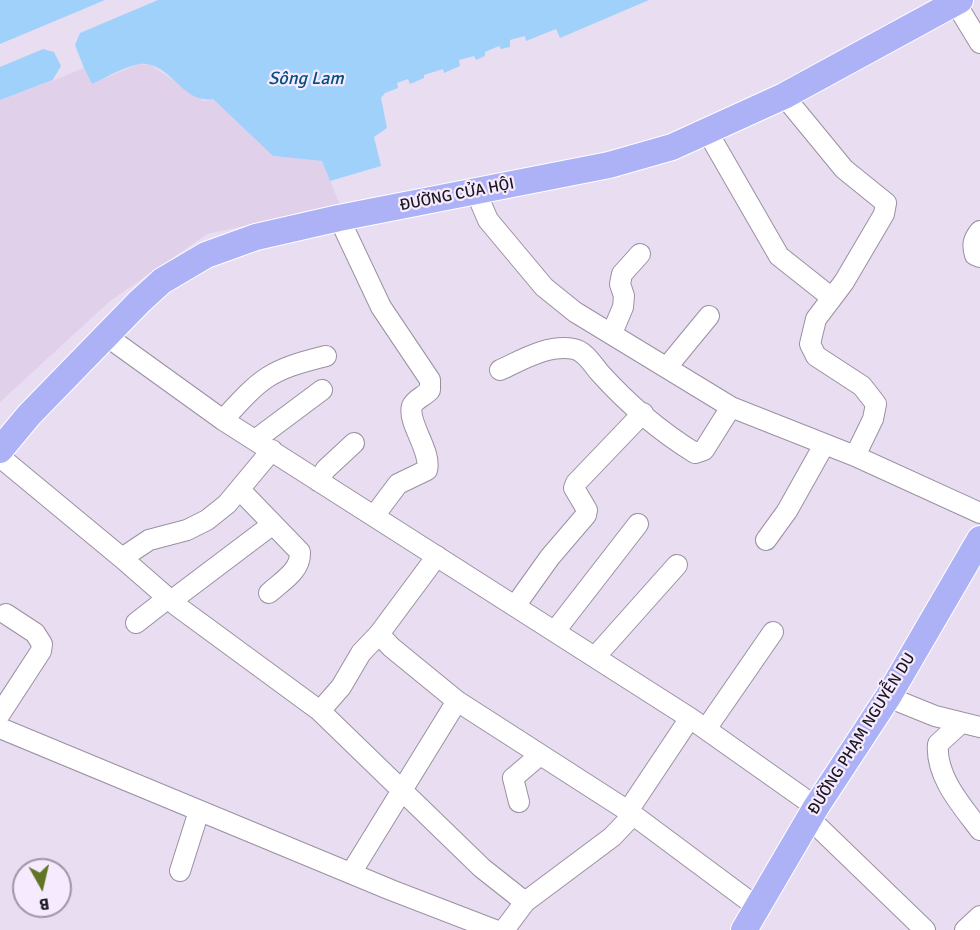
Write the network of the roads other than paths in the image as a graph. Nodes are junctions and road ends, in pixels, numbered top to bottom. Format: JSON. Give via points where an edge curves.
{"nodes":[{"id":1,"x":958,"y":1,"type":"edge"},
{"id":2,"x":980,"y":43,"type":"edge"},
{"id":3,"x":784,"y":96,"type":"junction"},
{"id":4,"x":707,"y":131,"type":"junction"},
{"id":5,"x":477,"y":192,"type":"junction"},
{"id":6,"x":344,"y":217,"type":"junction"},
{"id":7,"x":980,"y":231,"type":"edge"},
{"id":8,"x":640,"y":254,"type":"dead end"},
{"id":9,"x":980,"y":257,"type":"edge"},
{"id":10,"x":832,"y":298,"type":"junction"},
{"id":11,"x":709,"y":316,"type":"dead end"},
{"id":12,"x":612,"y":333,"type":"junction"},
{"id":13,"x":105,"y":335,"type":"junction"},
{"id":14,"x":326,"y":356,"type":"dead end"},
{"id":15,"x":667,"y":367,"type":"junction"},
{"id":16,"x":500,"y":370,"type":"dead end"},
{"id":17,"x":322,"y":390,"type":"dead end"},
{"id":18,"x":731,"y":407,"type":"junction"},
{"id":19,"x":644,"y":414,"type":"junction"},
{"id":20,"x":223,"y":420,"type":"junction"},
{"id":21,"x":354,"y":443,"type":"dead end"},
{"id":22,"x":264,"y":445,"type":"junction"},
{"id":23,"x":824,"y":445,"type":"junction"},
{"id":24,"x":0,"y":450,"type":"edge"},
{"id":25,"x":855,"y":456,"type":"junction"},
{"id":26,"x":0,"y":457,"type":"edge"},
{"id":27,"x":318,"y":481,"type":"junction"},
{"id":28,"x":240,"y":490,"type":"junction"},
{"id":29,"x":980,"y":513,"type":"edge"},
{"id":30,"x":374,"y":516,"type":"junction"},
{"id":31,"x":273,"y":524,"type":"junction"},
{"id":32,"x":638,"y":524,"type":"dead end"},
{"id":33,"x":980,"y":538,"type":"edge"},
{"id":34,"x":766,"y":540,"type":"dead end"},
{"id":35,"x":437,"y":556,"type":"junction"},
{"id":36,"x":122,"y":558,"type":"junction"},
{"id":37,"x":677,"y":566,"type":"dead end"},
{"id":38,"x":269,"y":593,"type":"dead end"},
{"id":39,"x":169,"y":600,"type":"junction"},
{"id":40,"x":515,"y":606,"type":"junction"},
{"id":41,"x":6,"y":614,"type":"dead end"},
{"id":42,"x":136,"y":623,"type":"dead end"},
{"id":43,"x":555,"y":631,"type":"junction"},
{"id":44,"x":773,"y":632,"type":"dead end"},
{"id":45,"x":379,"y":634,"type":"junction"},
{"id":46,"x":595,"y":657,"type":"junction"},
{"id":47,"x":888,"y":698,"type":"junction"},
{"id":48,"x":457,"y":700,"type":"junction"},
{"id":49,"x":320,"y":711,"type":"junction"},
{"id":50,"x":0,"y":714,"type":"edge"},
{"id":51,"x":698,"y":723,"type":"junction"},
{"id":52,"x":970,"y":725,"type":"edge"},
{"id":53,"x":0,"y":728,"type":"edge"},
{"id":54,"x":540,"y":755,"type":"junction"},
{"id":55,"x":402,"y":791,"type":"junction"},
{"id":56,"x":519,"y":802,"type":"dead end"},
{"id":57,"x":199,"y":811,"type":"junction"},
{"id":58,"x":630,"y":813,"type":"junction"},
{"id":59,"x":812,"y":813,"type":"junction"},
{"id":60,"x":980,"y":830,"type":"edge"},
{"id":61,"x":180,"y":871,"type":"dead end"},
{"id":62,"x":351,"y":873,"type":"junction"},
{"id":63,"x":525,"y":902,"type":"junction"},
{"id":64,"x":757,"y":907,"type":"junction"},
{"id":65,"x":980,"y":916,"type":"edge"},
{"id":66,"x":495,"y":930,"type":"edge"},
{"id":67,"x":504,"y":930,"type":"edge"},
{"id":68,"x":744,"y":930,"type":"edge"},
{"id":69,"x":925,"y":930,"type":"edge"},
{"id":70,"x":965,"y":930,"type":"edge"}],
"edges":[{"from":1,"to":2,"type":"street"},
{"from":1,"to":3,"type":"main road","name":"ĐƯỜNG CỬA HỘI"},
{"from":3,"to":4,"type":"main road","name":"ĐƯỜNG CỬA HỘI"},
{"from":3,"to":10,"type":"street","via":[[844,169],[885,203],[884,214]]},
{"from":4,"to":5,"type":"main road","name":"ĐƯỜNG CỬA HỘI","via":[[636,158]]},
{"from":4,"to":10,"type":"street","via":[[770,244]]},
{"from":5,"to":6,"type":"main road","name":"ĐƯỜNG CỬA HỘI"},
{"from":5,"to":12,"type":"street","via":[[488,220],[544,287],[575,312]]},
{"from":6,"to":13,"type":"main road","name":"ĐƯỜNG CỬA HỘI","via":[[256,237],[206,255],[162,281]]},
{"from":6,"to":30,"type":"street","via":[[381,307],[430,380],[430,390],[415,402],[412,412],[428,461],[427,471],[398,484]]},
{"from":7,"to":9,"type":"street","via":[[973,248]]},
{"from":8,"to":12,"type":"street","via":[[622,274],[623,307]]},
{"from":10,"to":25,"type":"street","via":[[816,319],[810,344],[816,356],[862,386],[876,404]]},
{"from":11,"to":15,"type":"street"},
{"from":12,"to":15,"type":"street"},
{"from":13,"to":20,"type":"street"},
{"from":13,"to":24,"type":"main road","name":"ĐƯỜNG CỬA HỘI"},
{"from":14,"to":20,"type":"street","via":[[276,371],[257,382]]},
{"from":15,"to":18,"type":"street"},
{"from":16,"to":19,"type":"street","via":[[545,350],[575,349]]},
{"from":17,"to":22,"type":"street"},
{"from":18,"to":19,"type":"street","via":[[699,453]]},
{"from":18,"to":23,"type":"street"},
{"from":19,"to":40,"type":"street","via":[[576,483],[574,488],[586,515]]},
{"from":20,"to":22,"type":"street"},
{"from":21,"to":27,"type":"street"},
{"from":22,"to":27,"type":"street"},
{"from":22,"to":28,"type":"street"},
{"from":23,"to":25,"type":"street"},
{"from":23,"to":34,"type":"street"},
{"from":25,"to":29,"type":"street"},
{"from":26,"to":36,"type":"street"},
{"from":27,"to":30,"type":"street"},
{"from":28,"to":31,"type":"street"},
{"from":28,"to":36,"type":"street","via":[[207,520],[149,540]]},
{"from":30,"to":35,"type":"street"},
{"from":31,"to":38,"type":"street","via":[[300,552],[300,561]]},
{"from":31,"to":39,"type":"street"},
{"from":32,"to":43,"type":"street"},
{"from":33,"to":47,"type":"main road","name":"ĐƯỜNG PHẠM NGUYỄN DU"},
{"from":35,"to":40,"type":"street"},
{"from":35,"to":45,"type":"street"},
{"from":36,"to":39,"type":"street"},
{"from":37,"to":46,"type":"street"},
{"from":39,"to":42,"type":"street"},
{"from":39,"to":49,"type":"street"},
{"from":40,"to":43,"type":"street"},
{"from":41,"to":50,"type":"street","via":[[35,633],[42,644]]},
{"from":43,"to":46,"type":"street"},
{"from":44,"to":51,"type":"street"},
{"from":45,"to":48,"type":"street"},
{"from":45,"to":49,"type":"street"},
{"from":46,"to":51,"type":"street"},
{"from":47,"to":52,"type":"street"},
{"from":47,"to":59,"type":"main road","name":"ĐƯỜNG PHẠM NGUYỄN DU"},
{"from":48,"to":54,"type":"street"},
{"from":48,"to":55,"type":"street"},
{"from":49,"to":55,"type":"street"},
{"from":51,"to":58,"type":"street"},
{"from":51,"to":59,"type":"street"},
{"from":52,"to":60,"type":"street","via":[[938,744],[938,760],[952,792]]},
{"from":53,"to":57,"type":"street"},
{"from":54,"to":56,"type":"street","via":[[513,778]]},
{"from":54,"to":58,"type":"street"},
{"from":55,"to":62,"type":"street"},
{"from":55,"to":63,"type":"street","via":[[482,868]]},
{"from":57,"to":61,"type":"street"},
{"from":57,"to":62,"type":"street"},
{"from":58,"to":63,"type":"street","via":[[612,837]]},
{"from":58,"to":64,"type":"street"},
{"from":59,"to":64,"type":"main road","name":"ĐƯỜNG PHẠM NGUYỄN DU"},
{"from":59,"to":69,"type":"street"},
{"from":62,"to":66,"type":"street"},
{"from":63,"to":67,"type":"street"},
{"from":64,"to":68,"type":"main road","name":"ĐƯỜNG PHẠM NGUYỄN DU"},
{"from":65,"to":70,"type":"street"}]}
